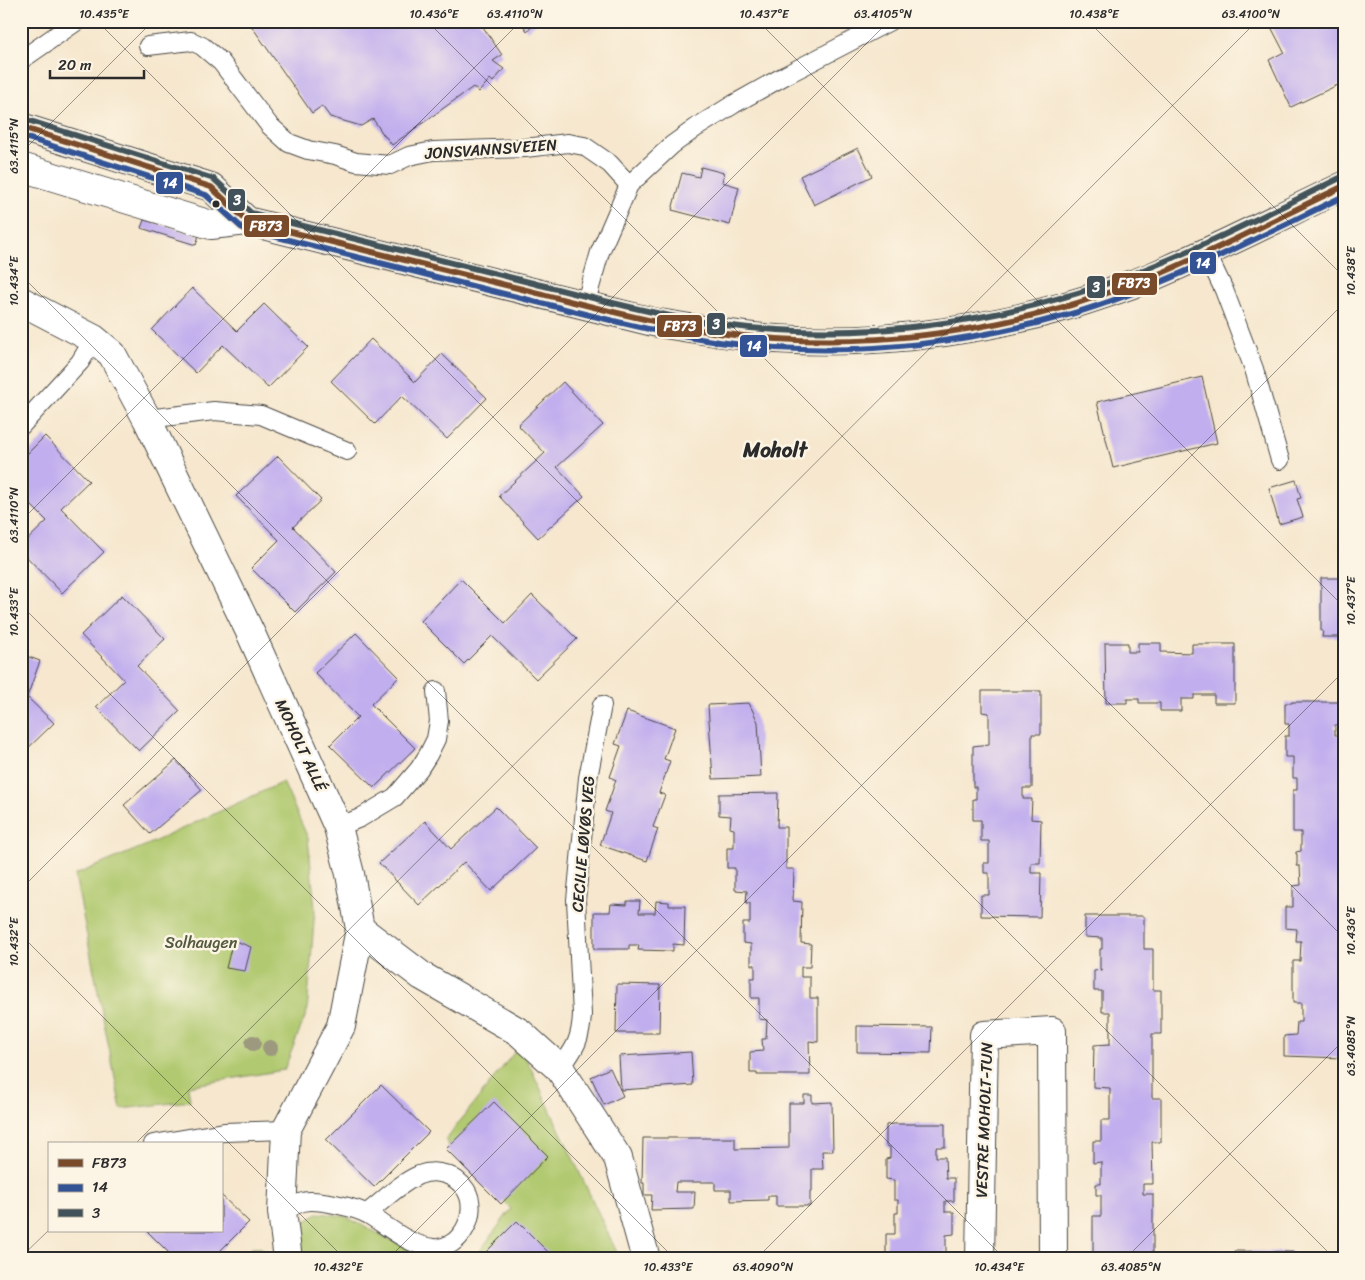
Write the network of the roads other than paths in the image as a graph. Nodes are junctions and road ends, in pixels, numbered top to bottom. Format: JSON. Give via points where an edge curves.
{"nodes":[{"id":1,"x":78,"y":21,"type":"edge"},
{"id":2,"x":890,"y":21,"type":"edge"},
{"id":3,"x":148,"y":46,"type":"dead end"},
{"id":4,"x":21,"y":60,"type":"edge"},
{"id":5,"x":21,"y":127,"type":"edge"},
{"id":6,"x":21,"y":167,"type":"edge"},
{"id":7,"x":629,"y":185,"type":"junction"},
{"id":8,"x":1344,"y":186,"type":"edge"},
{"id":9,"x":247,"y":222,"type":"junction"},
{"id":10,"x":1206,"y":252,"type":"junction"},
{"id":11,"x":21,"y":301,"type":"edge"},
{"id":12,"x":585,"y":305,"type":"junction"},
{"id":13,"x":94,"y":339,"type":"junction"},
{"id":14,"x":147,"y":419,"type":"junction"},
{"id":15,"x":21,"y":426,"type":"edge"},
{"id":16,"x":347,"y":451,"type":"dead end"},
{"id":17,"x":1280,"y":460,"type":"dead end"},
{"id":18,"x":436,"y":692,"type":"dead end"},
{"id":19,"x":602,"y":705,"type":"dead end"},
{"id":20,"x":338,"y":827,"type":"junction"},
{"id":21,"x":360,"y":929,"type":"junction"},
{"id":22,"x":560,"y":1069,"type":"junction"},
{"id":23,"x":286,"y":1130,"type":"junction"},
{"id":24,"x":165,"y":1142,"type":"edge"},
{"id":25,"x":282,"y":1212,"type":"junction"},
{"id":26,"x":367,"y":1213,"type":"junction"},
{"id":27,"x":288,"y":1259,"type":"edge"},
{"id":28,"x":646,"y":1259,"type":"edge"},
{"id":29,"x":980,"y":1259,"type":"edge"},
{"id":30,"x":1053,"y":1259,"type":"edge"}],
"edges":[{"from":1,"to":4,"type":"lane"},
{"from":2,"to":7,"type":"lane","via":[[793,71],[705,122],[672,145]]},
{"from":3,"to":7,"type":"lane","name":"JONSVANNSVEIEN","via":[[190,41],[202,46],[220,62],[269,125],[289,143],[308,150],[335,154],[356,162],[390,165],[409,156],[433,151],[525,148],[568,142],[584,146],[610,164]]},
{"from":5,"to":9,"type":"street","via":[[210,186]]},
{"from":6,"to":9,"type":"street","via":[[211,225]]},
{"from":7,"to":12,"type":"lane","via":[[600,252]]},
{"from":8,"to":10,"type":"street"},
{"from":9,"to":12,"type":"street"},
{"from":10,"to":12,"type":"street","via":[[1148,278],[1026,317],[962,330],[880,339],[776,339],[714,333]]},
{"from":10,"to":17,"type":"lane","via":[[1254,369]]},
{"from":11,"to":13,"type":"street","name":"MOHOLT ALLÉ"},
{"from":13,"to":14,"type":"street","name":"MOHOLT ALLÉ","via":[[112,354]]},
{"from":13,"to":15,"type":"lane","via":[[80,362]]},
{"from":14,"to":16,"type":"lane","via":[[214,411],[261,415]]},
{"from":14,"to":20,"type":"street","name":"MOHOLT ALLÉ","via":[[251,634]]},
{"from":18,"to":20,"type":"lane","via":[[439,721],[436,739],[419,768],[395,797]]},
{"from":19,"to":22,"type":"lane","name":"CECILIE LØVØS VEG","via":[[588,778],[576,900],[582,1029],[576,1047]]},
{"from":20,"to":21,"type":"street","name":"MOHOLT ALLÉ"},
{"from":21,"to":22,"type":"street","via":[[422,976],[519,1032]]},
{"from":21,"to":23,"type":"street","name":"MOHOLT ALLÉ","via":[[342,1026]]},
{"from":22,"to":28,"type":"street","via":[[618,1158]]},
{"from":23,"to":24,"type":"lane","via":[[224,1132]]},
{"from":23,"to":25,"type":"street","name":"MOHOLT ALLÉ"},
{"from":25,"to":26,"type":"lane","via":[[304,1202],[329,1202]]},
{"from":25,"to":27,"type":"street","name":"MOHOLT ALLÉ"},
{"from":26,"to":26,"type":"lane","via":[[406,1238],[435,1248],[448,1245],[467,1226],[471,1202],[456,1179],[445,1173],[428,1173],[403,1185]]},
{"from":29,"to":30,"type":"street","name":"VESTRE MOHOLT-TUN","via":[[984,1035],[1052,1031]]}]}
